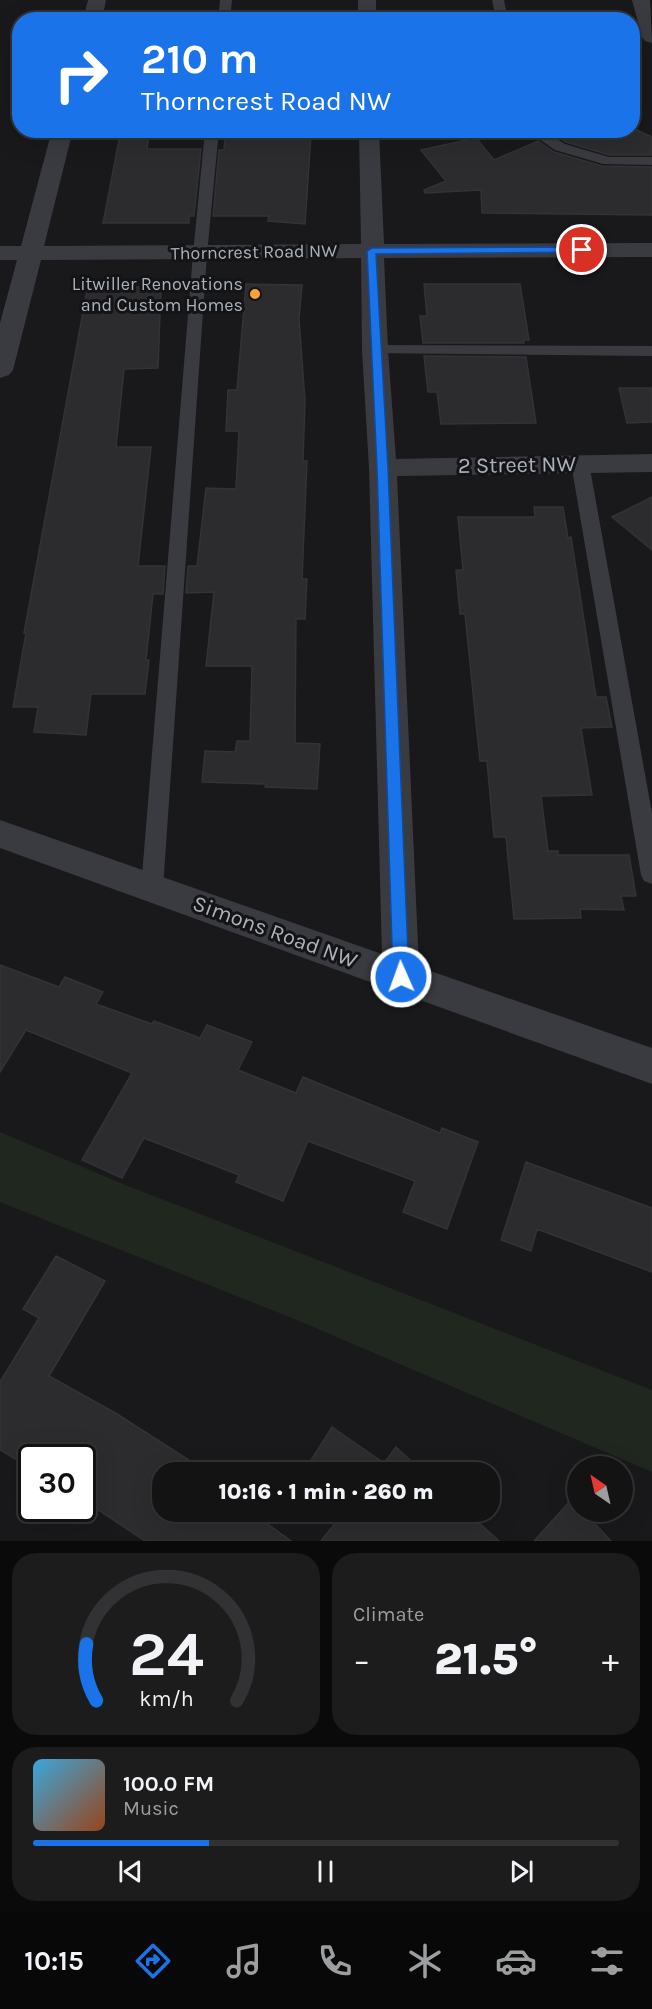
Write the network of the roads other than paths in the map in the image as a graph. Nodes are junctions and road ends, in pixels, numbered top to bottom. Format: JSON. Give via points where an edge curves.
{"nodes":[{"id":1,"x":641,"y":0,"type":"edge"},
{"id":2,"x":652,"y":38,"type":"edge"},
{"id":3,"x":61,"y":138,"type":"edge"},
{"id":4,"x":211,"y":138,"type":"edge"},
{"id":5,"x":369,"y":138,"type":"edge"},
{"id":6,"x":545,"y":138,"type":"edge"},
{"id":7,"x":652,"y":161,"type":"edge"},
{"id":8,"x":652,"y":250,"type":"edge"},
{"id":9,"x":372,"y":251,"type":"junction"},
{"id":10,"x":0,"y":253,"type":"edge"},
{"id":11,"x":30,"y":253,"type":"junction"},
{"id":12,"x":200,"y":254,"type":"junction"},
{"id":13,"x":375,"y":350,"type":"junction"},
{"id":14,"x":652,"y":351,"type":"edge"},
{"id":15,"x":0,"y":370,"type":"edge"},
{"id":16,"x":580,"y":463,"type":"junction"},
{"id":17,"x":652,"y":463,"type":"edge"},
{"id":18,"x":383,"y":468,"type":"junction"},
{"id":19,"x":0,"y":834,"type":"edge"},
{"id":20,"x":652,"y":875,"type":"edge"},
{"id":21,"x":152,"y":888,"type":"junction"},
{"id":22,"x":401,"y":977,"type":"junction"},
{"id":23,"x":652,"y":1066,"type":"edge"}],
"edges":[{"from":1,"to":2,"type":"street"},
{"from":3,"to":11,"type":"street"},
{"from":4,"to":12,"type":"lane"},
{"from":5,"to":9,"type":"street"},
{"from":6,"to":7,"type":"lane","via":[[560,147],[608,161]]},
{"from":8,"to":9,"type":"street","name":"Thorncrest Road NW"},
{"from":9,"to":12,"type":"street","name":"Thorncrest Road NW"},
{"from":9,"to":13,"type":"street"},
{"from":10,"to":11,"type":"street","name":"Thorncrest Road NW"},
{"from":11,"to":12,"type":"street","name":"Thorncrest Road NW"},
{"from":11,"to":15,"type":"street"},
{"from":12,"to":21,"type":"lane"},
{"from":13,"to":14,"type":"lane"},
{"from":13,"to":18,"type":"street"},
{"from":16,"to":17,"type":"street","name":"2 Street NW"},
{"from":16,"to":18,"type":"street","name":"2 Street NW"},
{"from":16,"to":20,"type":"lane"},
{"from":18,"to":22,"type":"street"},
{"from":19,"to":21,"type":"street","name":"Simons Road NW"},
{"from":21,"to":22,"type":"street","name":"Simons Road NW"},
{"from":22,"to":23,"type":"street","name":"Simons Road NW"}]}
